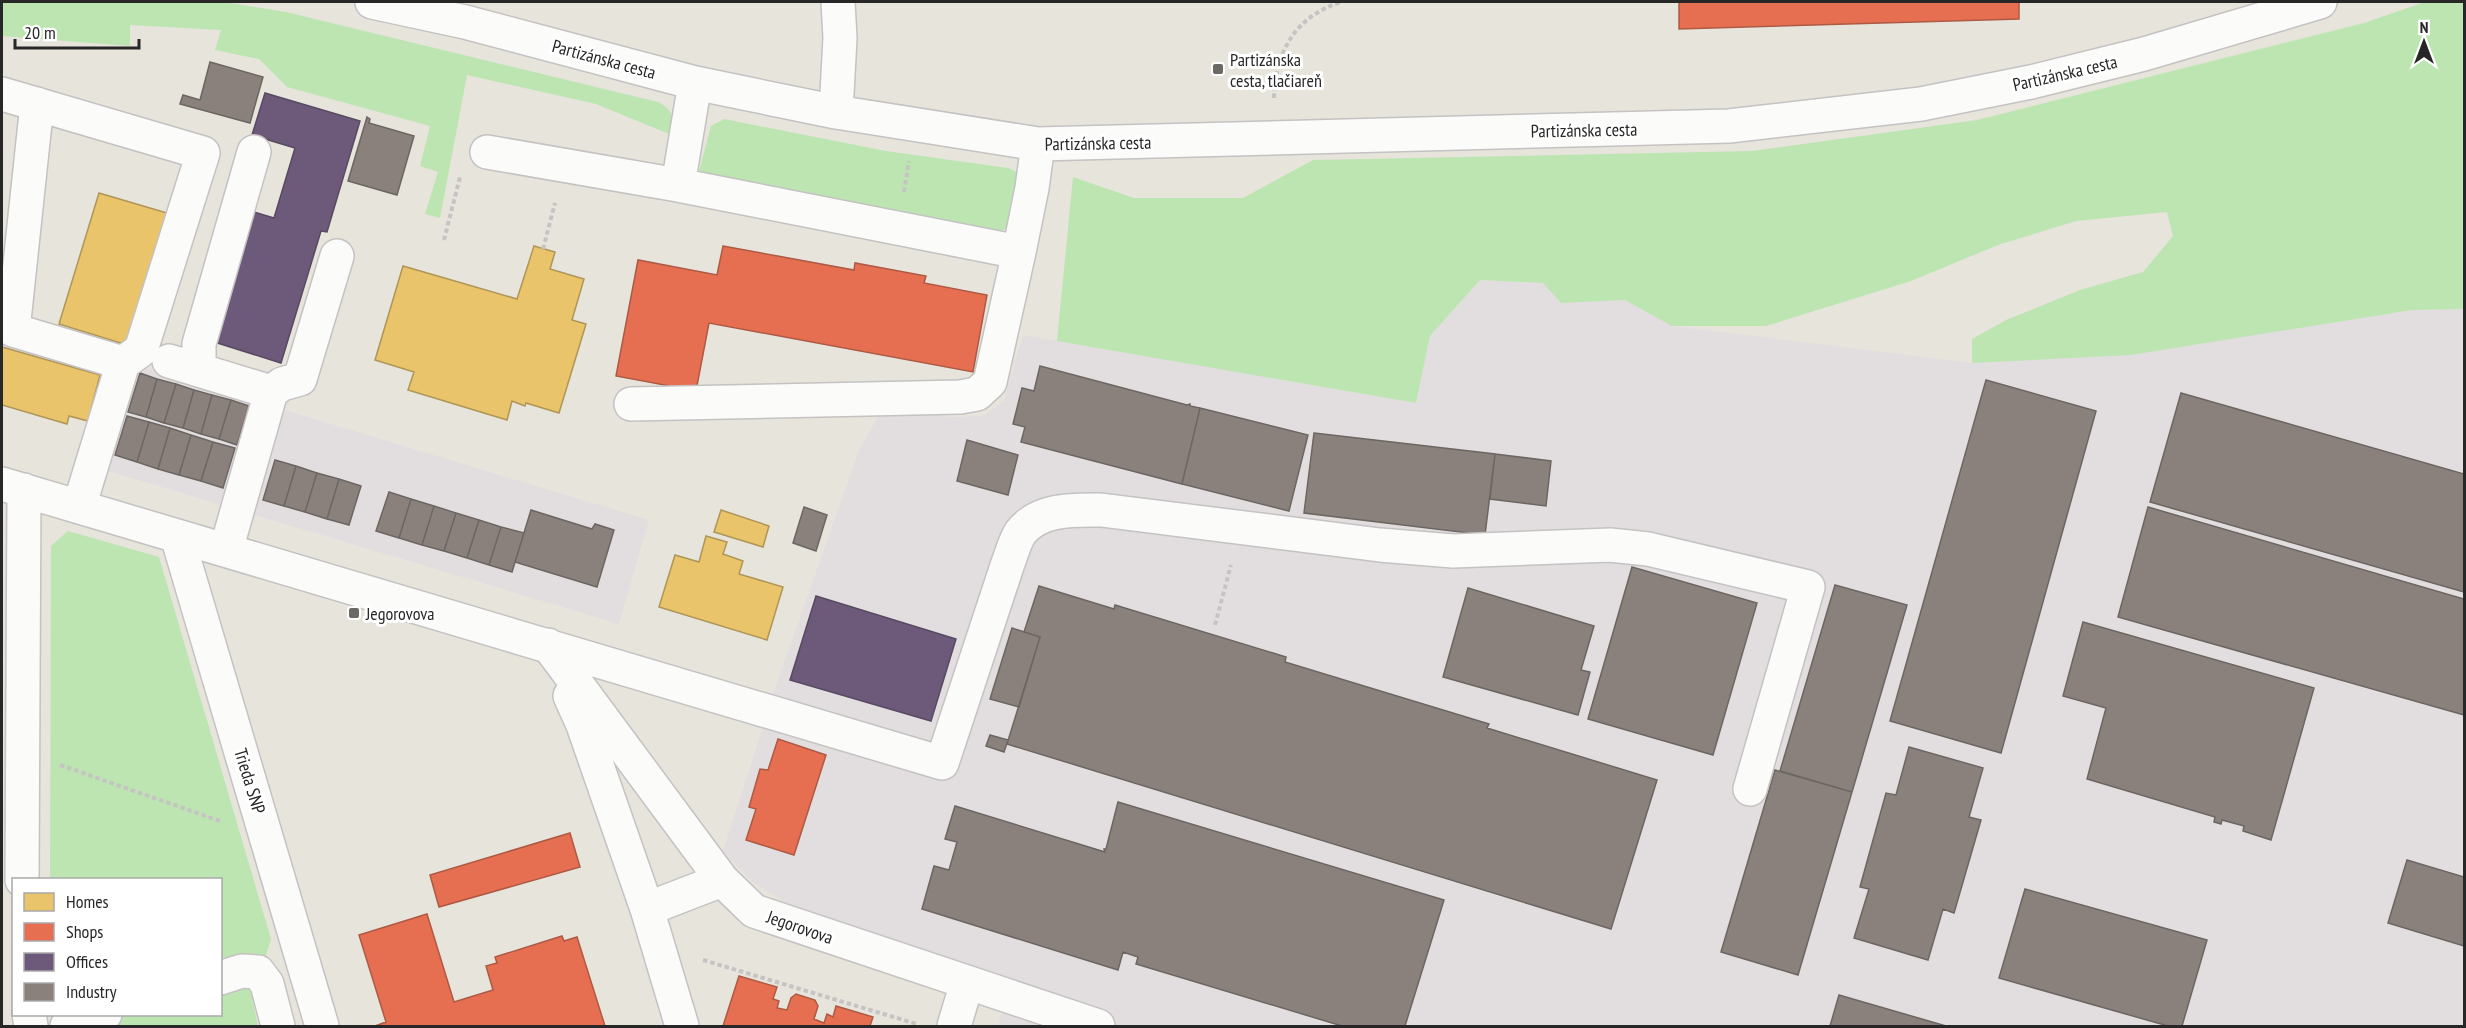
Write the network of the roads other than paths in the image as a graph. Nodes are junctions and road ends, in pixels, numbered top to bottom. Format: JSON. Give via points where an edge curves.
{"nodes":[{"id":1,"x":372,"y":2,"type":"edge"},
{"id":2,"x":838,"y":2,"type":"edge"},
{"id":3,"x":2320,"y":2,"type":"edge"},
{"id":4,"x":695,"y":83,"type":"junction"},
{"id":5,"x":2,"y":94,"type":"edge"},
{"id":6,"x":37,"y":104,"type":"junction"},
{"id":7,"x":836,"y":112,"type":"junction"},
{"id":8,"x":1038,"y":144,"type":"junction"},
{"id":9,"x":254,"y":152,"type":"dead end"},
{"id":10,"x":487,"y":152,"type":"road end"},
{"id":11,"x":678,"y":184,"type":"junction"},
{"id":12,"x":1018,"y":252,"type":"junction"},
{"id":13,"x":337,"y":256,"type":"dead end"},
{"id":14,"x":123,"y":363,"type":"junction"},
{"id":15,"x":271,"y":392,"type":"junction"},
{"id":16,"x":631,"y":404,"type":"dead end"},
{"id":17,"x":13,"y":487,"type":"edge"},
{"id":18,"x":79,"y":507,"type":"junction"},
{"id":19,"x":177,"y":536,"type":"junction"},
{"id":20,"x":226,"y":550,"type":"junction"},
{"id":21,"x":548,"y":645,"type":"junction"},
{"id":22,"x":1750,"y":789,"type":"dead end"},
{"id":23,"x":22,"y":878,"type":"edge"},
{"id":24,"x":722,"y":880,"type":"junction"},
{"id":25,"x":647,"y":909,"type":"junction"},
{"id":26,"x":222,"y":977,"type":"edge"},
{"id":27,"x":967,"y":983,"type":"junction"},
{"id":28,"x":99,"y":1016,"type":"edge"},
{"id":29,"x":67,"y":1026,"type":"edge"},
{"id":30,"x":278,"y":1026,"type":"edge"},
{"id":31,"x":322,"y":1026,"type":"edge"},
{"id":32,"x":682,"y":1026,"type":"edge"},
{"id":33,"x":954,"y":1026,"type":"edge"},
{"id":34,"x":1098,"y":1026,"type":"edge"}],
"edges":[{"from":1,"to":4,"type":"street","name":"Partizánska cesta","via":[[465,22]]},
{"from":2,"to":7,"type":"street"},
{"from":3,"to":8,"type":"street","name":"Partizánska cesta","via":[[2144,54],[2031,82],[1921,104],[1816,117],[1729,126]]},
{"from":4,"to":7,"type":"street","name":"Partizánska cesta"},
{"from":4,"to":11,"type":"street"},
{"from":5,"to":6,"type":"street"},
{"from":6,"to":14,"type":"street","via":[[13,330]]},
{"from":6,"to":14,"type":"street","via":[[203,153],[141,350]]},
{"from":7,"to":8,"type":"street","name":"Partizánska cesta"},
{"from":8,"to":12,"type":"street"},
{"from":9,"to":15,"type":"street","via":[[199,344],[184,366]]},
{"from":10,"to":11,"type":"street"},
{"from":11,"to":12,"type":"street"},
{"from":12,"to":16,"type":"street","via":[[990,382],[977,394]]},
{"from":13,"to":15,"type":"street","via":[[300,379]]},
{"from":14,"to":18,"type":"street"},
{"from":15,"to":20,"type":"street"},
{"from":17,"to":18,"type":"street"},
{"from":17,"to":23,"type":"street","via":[[23,752]]},
{"from":18,"to":19,"type":"street"},
{"from":19,"to":20,"type":"street"},
{"from":19,"to":31,"type":"street","name":"Trieda SNP"},
{"from":20,"to":21,"type":"street"},
{"from":21,"to":22,"type":"street","via":[[942,763],[1008,562],[1021,532],[1041,517],[1062,511],[1101,510],[1453,551],[1610,545],[1648,549],[1808,587]]},
{"from":21,"to":24,"type":"street","name":"Jegorovova"},
{"from":21,"to":25,"type":"street","via":[[583,725]]},
{"from":24,"to":25,"type":"street"},
{"from":24,"to":27,"type":"street","name":"Jegorovova","via":[[754,911]]},
{"from":25,"to":32,"type":"street"},
{"from":26,"to":30,"type":"street","via":[[242,971],[258,972],[267,984]]},
{"from":27,"to":33,"type":"street"},
{"from":27,"to":34,"type":"street","name":"Jegorovova"},
{"from":28,"to":29,"type":"street"}]}
